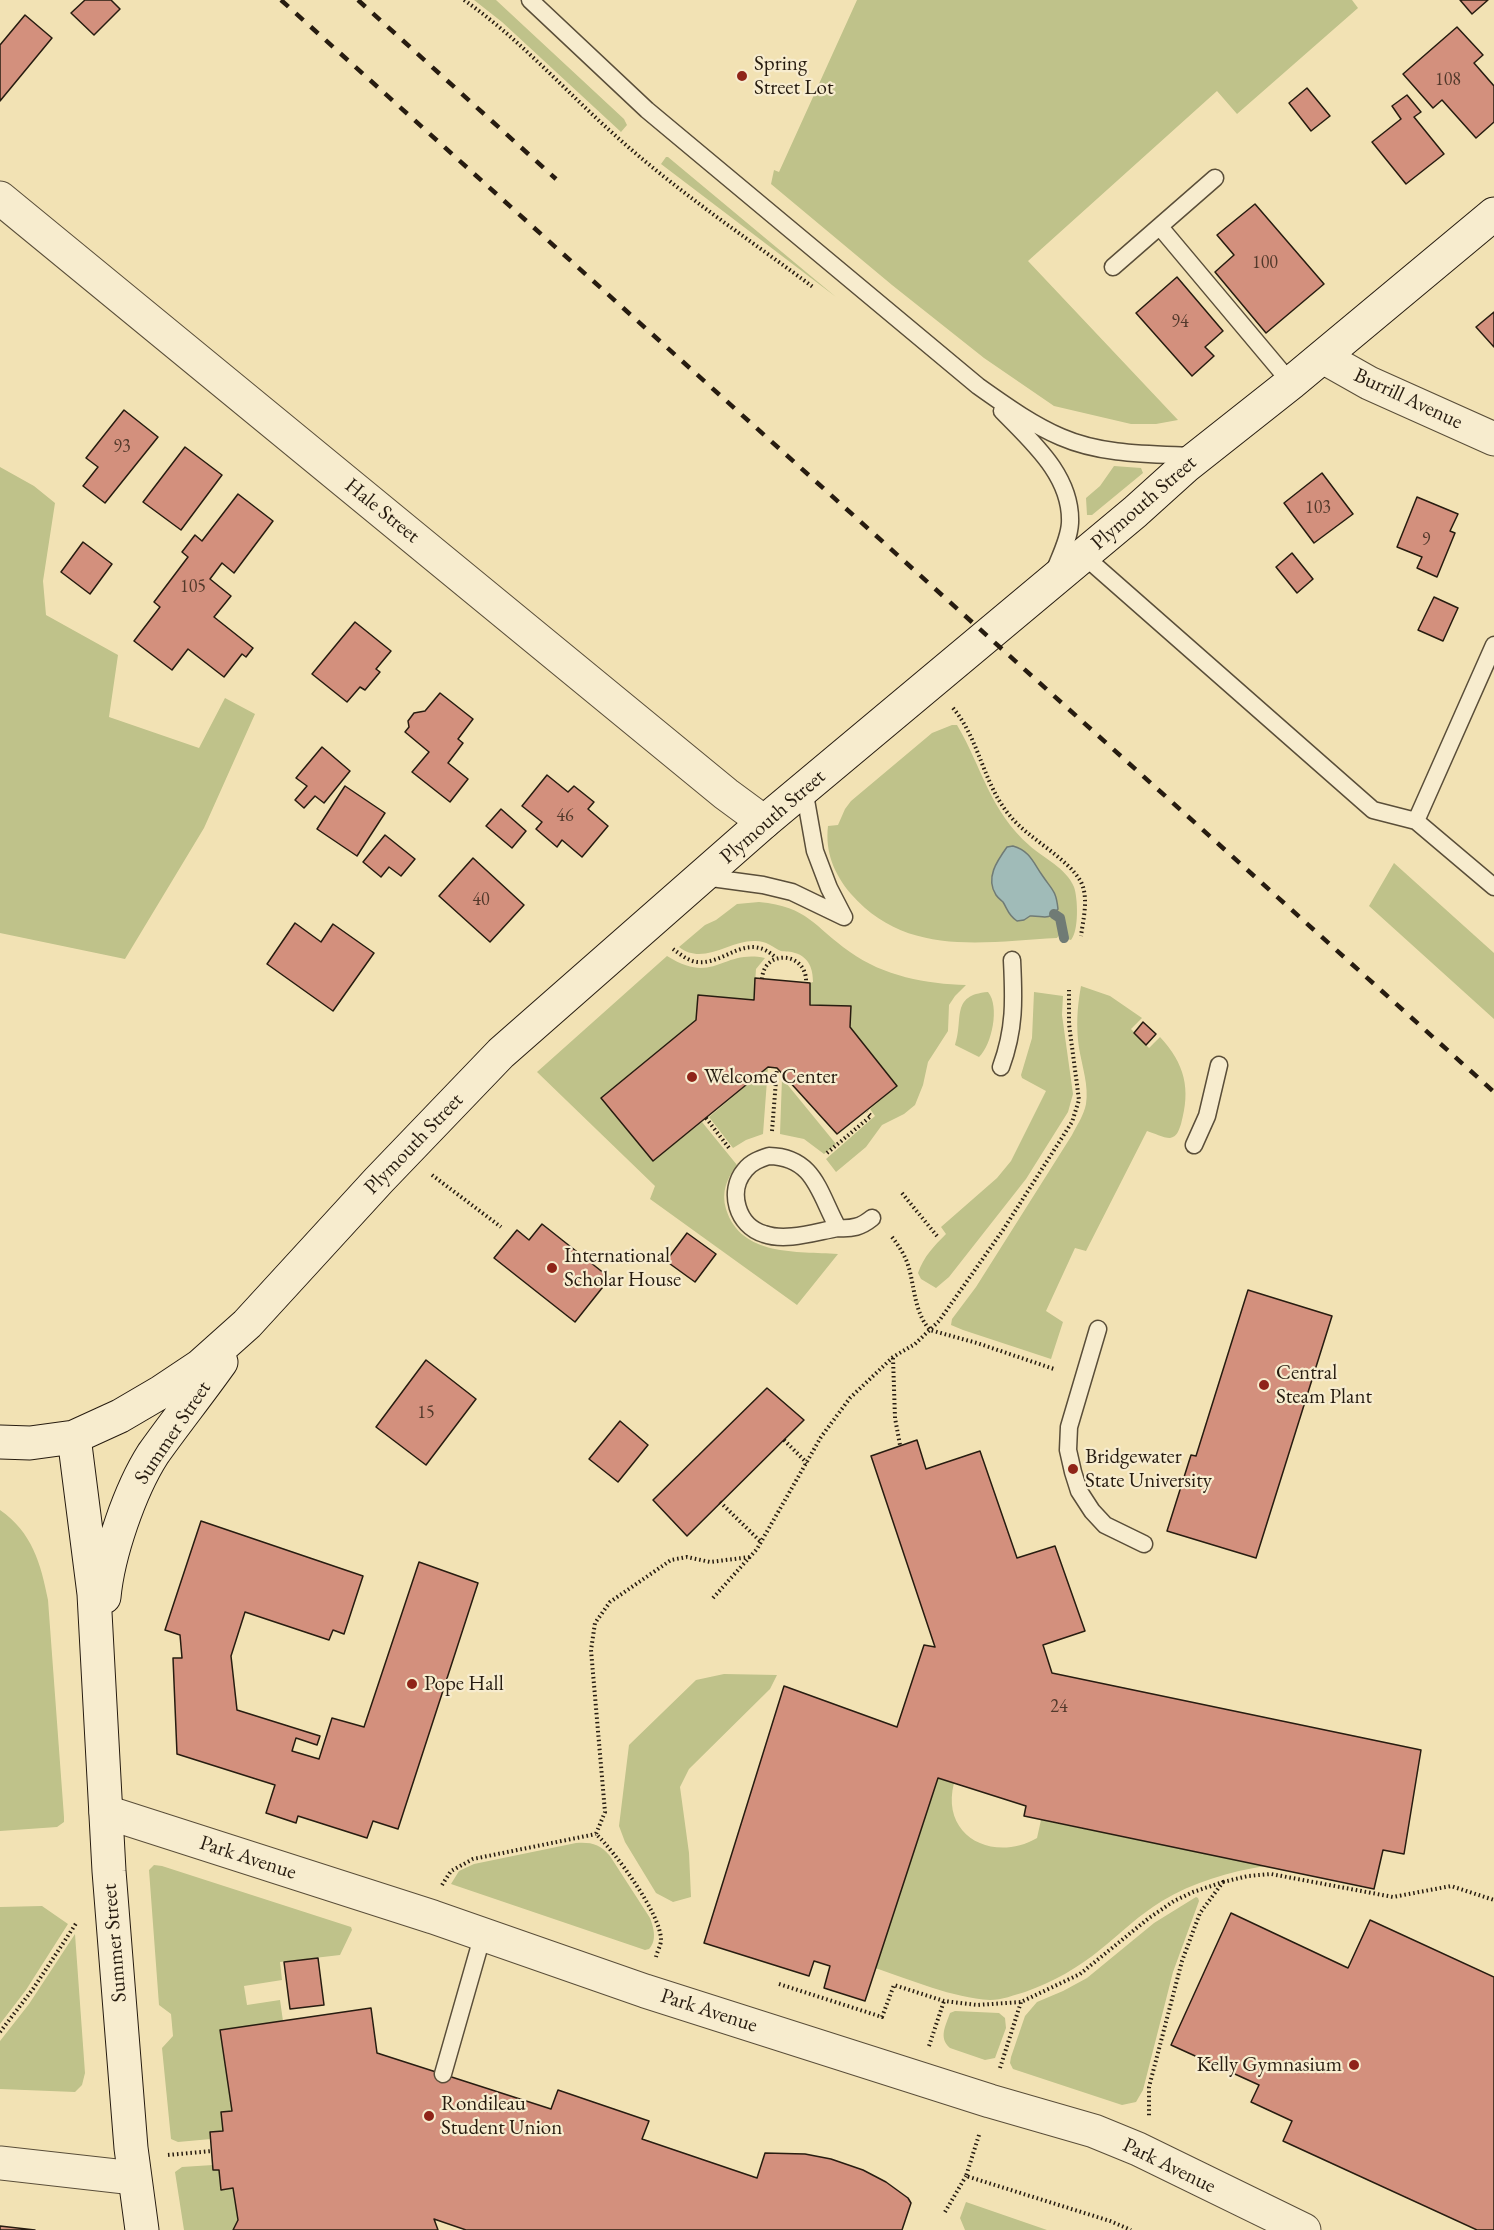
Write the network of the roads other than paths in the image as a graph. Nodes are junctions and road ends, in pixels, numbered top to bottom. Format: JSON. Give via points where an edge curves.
{"nodes":[{"id":1,"x":530,"y":0,"type":"edge"},
{"id":2,"x":1215,"y":178,"type":"dead end"},
{"id":3,"x":0,"y":198,"type":"edge"},
{"id":4,"x":1494,"y":214,"type":"edge"},
{"id":5,"x":1160,"y":227,"type":"junction"},
{"id":6,"x":1113,"y":267,"type":"dead end"},
{"id":7,"x":1323,"y":357,"type":"junction"},
{"id":8,"x":1291,"y":383,"type":"junction"},
{"id":9,"x":978,"y":386,"type":"junction"},
{"id":10,"x":1494,"y":439,"type":"edge"},
{"id":11,"x":1198,"y":456,"type":"junction"},
{"id":12,"x":1083,"y":555,"type":"junction"},
{"id":13,"x":1050,"y":584,"type":"junction"},
{"id":14,"x":1494,"y":645,"type":"edge"},
{"id":15,"x":804,"y":789,"type":"junction"},
{"id":16,"x":1416,"y":821,"type":"junction"},
{"id":17,"x":764,"y":822,"type":"junction"},
{"id":18,"x":704,"y":877,"type":"junction"},
{"id":19,"x":1494,"y":887,"type":"edge"},
{"id":20,"x":1012,"y":960,"type":"dead end"},
{"id":21,"x":1219,"y":1065,"type":"dead end"},
{"id":22,"x":1001,"y":1067,"type":"dead end"},
{"id":23,"x":1194,"y":1145,"type":"dead end"},
{"id":24,"x":872,"y":1218,"type":"dead end"},
{"id":25,"x":838,"y":1228,"type":"junction"},
{"id":26,"x":247,"y":1324,"type":"junction"},
{"id":27,"x":1098,"y":1329,"type":"dead end"},
{"id":28,"x":74,"y":1437,"type":"junction"},
{"id":29,"x":0,"y":1442,"type":"edge"},
{"id":30,"x":1144,"y":1544,"type":"dead end"},
{"id":31,"x":98,"y":1655,"type":"junction"},
{"id":32,"x":106,"y":1812,"type":"junction"},
{"id":33,"x":483,"y":1934,"type":"junction"},
{"id":34,"x":443,"y":2074,"type":"dead end"},
{"id":35,"x":0,"y":2163,"type":"edge"},
{"id":36,"x":134,"y":2178,"type":"junction"},
{"id":37,"x":142,"y":2230,"type":"edge"},
{"id":38,"x":1304,"y":2230,"type":"edge"}],
"edges":[{"from":1,"to":9,"type":"lane","via":[[647,110]]},
{"from":2,"to":5,"type":"lane"},
{"from":3,"to":17,"type":"main road","name":"Hale Street"},
{"from":4,"to":7,"type":"main road","name":"Plymouth Street"},
{"from":5,"to":6,"type":"lane"},
{"from":5,"to":8,"type":"lane"},
{"from":7,"to":8,"type":"main road","name":"Plymouth Street"},
{"from":7,"to":10,"type":"main road","name":"Burrill Avenue","via":[[1369,383]]},
{"from":8,"to":11,"type":"main road","name":"Plymouth Street"},
{"from":9,"to":11,"type":"lane","via":[[1019,415],[1062,438],[1123,452]]},
{"from":9,"to":13,"type":"lane","via":[[1036,447],[1064,486],[1070,524]]},
{"from":11,"to":12,"type":"main road","name":"Plymouth Street"},
{"from":12,"to":13,"type":"main road","name":"Plymouth Street"},
{"from":12,"to":16,"type":"lane","via":[[1373,810]]},
{"from":13,"to":15,"type":"main road","name":"Plymouth Street"},
{"from":14,"to":16,"type":"lane"},
{"from":15,"to":17,"type":"main road","name":"Plymouth Street"},
{"from":15,"to":18,"type":"lane","via":[[815,851],[844,917],[792,892]]},
{"from":16,"to":19,"type":"lane"},
{"from":17,"to":18,"type":"main road","name":"Plymouth Street"},
{"from":18,"to":26,"type":"main road","name":"Plymouth Street","via":[[501,1053]]},
{"from":20,"to":22,"type":"lane","via":[[1013,1021]]},
{"from":21,"to":23,"type":"lane","via":[[1207,1116]]},
{"from":24,"to":25,"type":"lane","via":[[862,1226]]},
{"from":25,"to":25,"type":"lane","via":[[814,1181],[796,1160],[783,1156],[763,1158],[746,1169],[739,1181],[735,1193],[737,1207],[746,1223],[762,1234],[775,1237]]},
{"from":26,"to":28,"type":"main road","name":"Plymouth Street","via":[[200,1366],[161,1392]]},
{"from":26,"to":31,"type":"main road","name":"Summer Street","via":[[153,1455],[135,1489],[104,1589]]},
{"from":27,"to":30,"type":"lane","via":[[1069,1427],[1068,1450],[1079,1491],[1092,1511],[1105,1525]]},
{"from":28,"to":29,"type":"main road","via":[[30,1443]]},
{"from":28,"to":31,"type":"main road","name":"Summer Street"},
{"from":31,"to":32,"type":"main road","name":"Summer Street"},
{"from":32,"to":33,"type":"main road","name":"Park Avenue"},
{"from":32,"to":36,"type":"main road","name":"Summer Street"},
{"from":33,"to":34,"type":"lane"},
{"from":33,"to":38,"type":"main road","name":"Park Avenue","via":[[679,2001],[1094,2132]]},
{"from":35,"to":36,"type":"main road"},
{"from":36,"to":37,"type":"main road","name":"Summer Street"}]}
